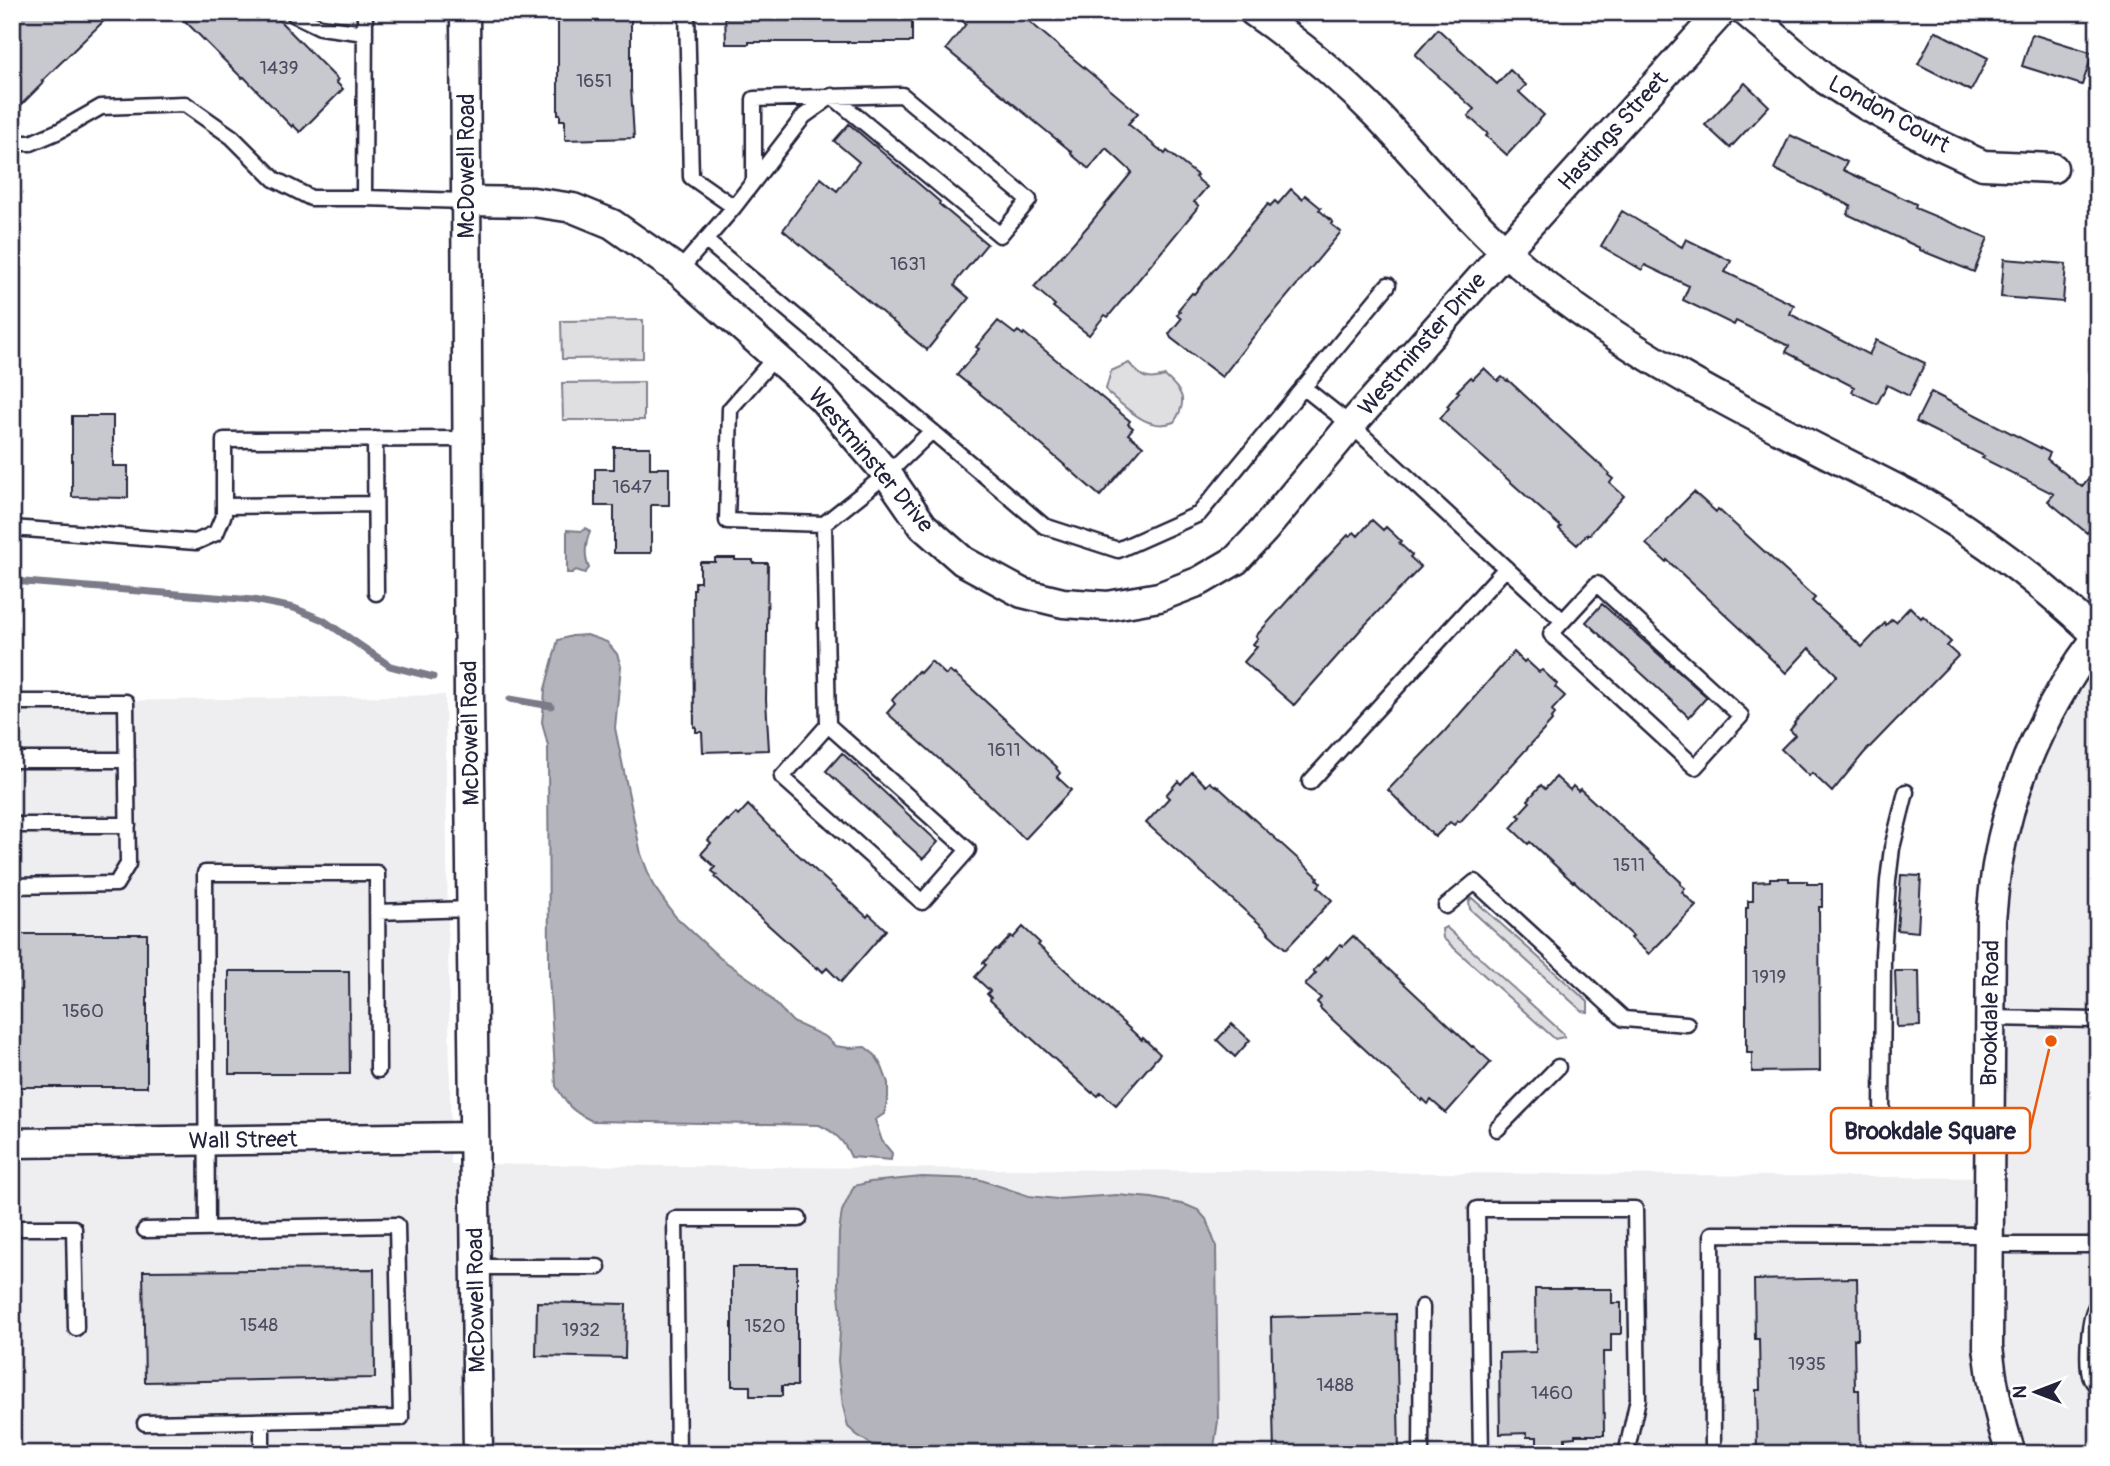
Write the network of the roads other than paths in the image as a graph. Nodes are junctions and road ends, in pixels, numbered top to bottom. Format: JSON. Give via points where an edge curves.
{"nodes":[{"id":1,"x":365,"y":12,"type":"edge"},
{"id":2,"x":465,"y":12,"type":"edge"},
{"id":3,"x":687,"y":12,"type":"edge"},
{"id":4,"x":1254,"y":12,"type":"edge"},
{"id":5,"x":1721,"y":12,"type":"edge"},
{"id":6,"x":1746,"y":12,"type":"edge"},
{"id":7,"x":294,"y":13,"type":"edge"},
{"id":8,"x":365,"y":33,"type":"junction"},
{"id":9,"x":832,"y":96,"type":"junction"},
{"id":10,"x":12,"y":143,"type":"edge"},
{"id":11,"x":2053,"y":168,"type":"dead end"},
{"id":12,"x":754,"y":181,"type":"junction"},
{"id":13,"x":365,"y":198,"type":"junction"},
{"id":14,"x":466,"y":201,"type":"junction"},
{"id":15,"x":734,"y":207,"type":"junction"},
{"id":16,"x":705,"y":240,"type":"junction"},
{"id":17,"x":1505,"y":251,"type":"junction"},
{"id":18,"x":679,"y":271,"type":"junction"},
{"id":19,"x":1388,"y":285,"type":"dead end"},
{"id":20,"x":776,"y":356,"type":"junction"},
{"id":21,"x":1303,"y":387,"type":"junction"},
{"id":22,"x":1351,"y":425,"type":"junction"},
{"id":23,"x":932,"y":431,"type":"junction"},
{"id":24,"x":375,"y":439,"type":"junction"},
{"id":25,"x":467,"y":439,"type":"junction"},
{"id":26,"x":887,"y":474,"type":"junction"},
{"id":27,"x":375,"y":504,"type":"junction"},
{"id":28,"x":225,"y":506,"type":"junction"},
{"id":29,"x":824,"y":524,"type":"junction"},
{"id":30,"x":12,"y":528,"type":"edge"},
{"id":31,"x":1506,"y":568,"type":"junction"},
{"id":32,"x":376,"y":593,"type":"dead end"},
{"id":33,"x":1563,"y":621,"type":"junction"},
{"id":34,"x":2098,"y":636,"type":"edge"},
{"id":35,"x":12,"y":702,"type":"edge"},
{"id":36,"x":828,"y":725,"type":"junction"},
{"id":37,"x":12,"y":760,"type":"edge"},
{"id":38,"x":127,"y":760,"type":"junction"},
{"id":39,"x":1310,"y":782,"type":"dead end"},
{"id":40,"x":1906,"y":792,"type":"dead end"},
{"id":41,"x":12,"y":825,"type":"edge"},
{"id":42,"x":128,"y":825,"type":"junction"},
{"id":43,"x":12,"y":886,"type":"edge"},
{"id":44,"x":1446,"y":906,"type":"dead end"},
{"id":45,"x":471,"y":909,"type":"junction"},
{"id":46,"x":377,"y":912,"type":"junction"},
{"id":47,"x":1990,"y":1018,"type":"junction"},
{"id":48,"x":2098,"y":1020,"type":"edge"},
{"id":49,"x":1687,"y":1024,"type":"dead end"},
{"id":50,"x":1558,"y":1067,"type":"dead end"},
{"id":51,"x":378,"y":1070,"type":"dead end"},
{"id":52,"x":1882,"y":1122,"type":"dead end"},
{"id":53,"x":1497,"y":1129,"type":"dead end"},
{"id":54,"x":473,"y":1136,"type":"junction"},
{"id":55,"x":205,"y":1140,"type":"junction"},
{"id":56,"x":12,"y":1143,"type":"edge"},
{"id":57,"x":799,"y":1219,"type":"dead end"},
{"id":58,"x":12,"y":1228,"type":"edge"},
{"id":59,"x":207,"y":1229,"type":"junction"},
{"id":60,"x":145,"y":1230,"type":"dead end"},
{"id":61,"x":1988,"y":1240,"type":"junction"},
{"id":62,"x":2097,"y":1247,"type":"edge"},
{"id":63,"x":598,"y":1267,"type":"dead end"},
{"id":64,"x":476,"y":1268,"type":"junction"},
{"id":65,"x":2098,"y":1304,"type":"edge"},
{"id":66,"x":1422,"y":1307,"type":"dead end"},
{"id":67,"x":76,"y":1328,"type":"dead end"},
{"id":68,"x":2098,"y":1388,"type":"edge"},
{"id":69,"x":262,"y":1420,"type":"junction"},
{"id":70,"x":145,"y":1423,"type":"dead end"},
{"id":71,"x":262,"y":1454,"type":"edge"},
{"id":72,"x":478,"y":1454,"type":"edge"},
{"id":73,"x":678,"y":1454,"type":"edge"},
{"id":74,"x":1421,"y":1454,"type":"edge"},
{"id":75,"x":1480,"y":1454,"type":"edge"},
{"id":76,"x":1626,"y":1454,"type":"edge"},
{"id":77,"x":1713,"y":1454,"type":"edge"},
{"id":78,"x":2011,"y":1454,"type":"edge"}],
"edges":[{"from":1,"to":8,"type":"lane"},
{"from":2,"to":14,"type":"street","name":"McDowell Road"},
{"from":3,"to":15,"type":"lane","via":[[691,177]]},
{"from":4,"to":17,"type":"street","via":[[1351,90]]},
{"from":5,"to":17,"type":"street","name":"Hastings Street"},
{"from":6,"to":11,"type":"street","name":"London Court","via":[[1826,80],[1930,140],[1983,165]]},
{"from":7,"to":8,"type":"lane","via":[[320,27]]},
{"from":8,"to":13,"type":"lane"},
{"from":9,"to":9,"type":"lane","via":[[1000,235],[1029,200],[902,95]]},
{"from":9,"to":12,"type":"lane","via":[[804,116]]},
{"from":9,"to":12,"type":"lane","via":[[754,99]]},
{"from":10,"to":13,"type":"lane","via":[[30,143],[60,131],[101,107],[185,104],[232,137],[274,179],[311,198]]},
{"from":12,"to":15,"type":"lane"},
{"from":13,"to":14,"type":"lane"},
{"from":14,"to":18,"type":"street","name":"Westminster Drive","via":[[573,208],[612,224]]},
{"from":14,"to":25,"type":"street","name":"McDowell Road"},
{"from":15,"to":16,"type":"lane"},
{"from":16,"to":18,"type":"lane"},
{"from":16,"to":23,"type":"lane"},
{"from":17,"to":22,"type":"street","name":"Westminster Drive"},
{"from":17,"to":34,"type":"street","via":[[1597,325],[1661,365],[1969,530]]},
{"from":18,"to":20,"type":"street","name":"Westminster Drive"},
{"from":19,"to":21,"type":"lane"},
{"from":20,"to":26,"type":"street","name":"Westminster Drive","via":[[822,398]]},
{"from":20,"to":29,"type":"lane","via":[[730,409],[726,521]]},
{"from":21,"to":22,"type":"lane"},
{"from":21,"to":23,"type":"lane","via":[[1199,514],[1118,550],[1044,526]]},
{"from":22,"to":26,"type":"street","name":"Westminster Drive","via":[[1236,561],[1159,597],[1108,606],[1063,603],[1022,593],[963,561],[923,526]]},
{"from":22,"to":31,"type":"lane"},
{"from":23,"to":26,"type":"lane"},
{"from":24,"to":25,"type":"lane"},
{"from":24,"to":27,"type":"lane"},
{"from":24,"to":28,"type":"lane","via":[[224,440]]},
{"from":25,"to":45,"type":"street","name":"McDowell Road"},
{"from":26,"to":29,"type":"lane"},
{"from":27,"to":28,"type":"lane"},
{"from":27,"to":32,"type":"lane"},
{"from":28,"to":30,"type":"lane","via":[[216,533],[196,542]]},
{"from":29,"to":36,"type":"lane"},
{"from":31,"to":33,"type":"lane"},
{"from":31,"to":39,"type":"lane"},
{"from":33,"to":33,"type":"lane","via":[[1597,583],[1741,716],[1695,767],[1551,634]]},
{"from":34,"to":47,"type":"street","name":"Brookdale Road","via":[[2048,713],[2007,819],[1991,920]]},
{"from":35,"to":38,"type":"lane","via":[[126,702]]},
{"from":36,"to":36,"type":"lane","via":[[968,850],[922,902],[782,777]]},
{"from":37,"to":38,"type":"lane"},
{"from":38,"to":42,"type":"lane"},
{"from":40,"to":52,"type":"lane","via":[[1888,881]]},
{"from":41,"to":42,"type":"lane"},
{"from":42,"to":43,"type":"lane","via":[[128,864],[117,884]]},
{"from":44,"to":49,"type":"lane","via":[[1475,881],[1624,1019]]},
{"from":45,"to":46,"type":"lane"},
{"from":45,"to":54,"type":"street","name":"McDowell Road"},
{"from":46,"to":51,"type":"lane"},
{"from":46,"to":55,"type":"lane","via":[[377,873],[205,873]]},
{"from":47,"to":48,"type":"lane"},
{"from":47,"to":61,"type":"street","name":"Brookdale Road"},
{"from":50,"to":53,"type":"lane"},
{"from":54,"to":55,"type":"street","name":"Wall Street"},
{"from":54,"to":64,"type":"street","name":"McDowell Road"},
{"from":55,"to":56,"type":"street","name":"Wall Street"},
{"from":55,"to":59,"type":"lane"},
{"from":57,"to":73,"type":"lane","via":[[675,1219]]},
{"from":58,"to":67,"type":"lane","via":[[74,1228]]},
{"from":59,"to":60,"type":"lane"},
{"from":59,"to":69,"type":"lane","via":[[397,1225],[401,1418]]},
{"from":61,"to":62,"type":"lane"},
{"from":61,"to":77,"type":"lane","via":[[1712,1234]]},
{"from":61,"to":78,"type":"street","name":"Brookdale Road","via":[[1988,1347],[1999,1416]]},
{"from":63,"to":64,"type":"lane"},
{"from":64,"to":72,"type":"street","name":"McDowell Road"},
{"from":65,"to":68,"type":"lane","via":[[2092,1310],[2089,1341],[2090,1377]]},
{"from":66,"to":74,"type":"lane"},
{"from":69,"to":70,"type":"lane"},
{"from":69,"to":71,"type":"lane"},
{"from":75,"to":76,"type":"lane","via":[[1477,1209],[1635,1209],[1638,1399]]}]}
